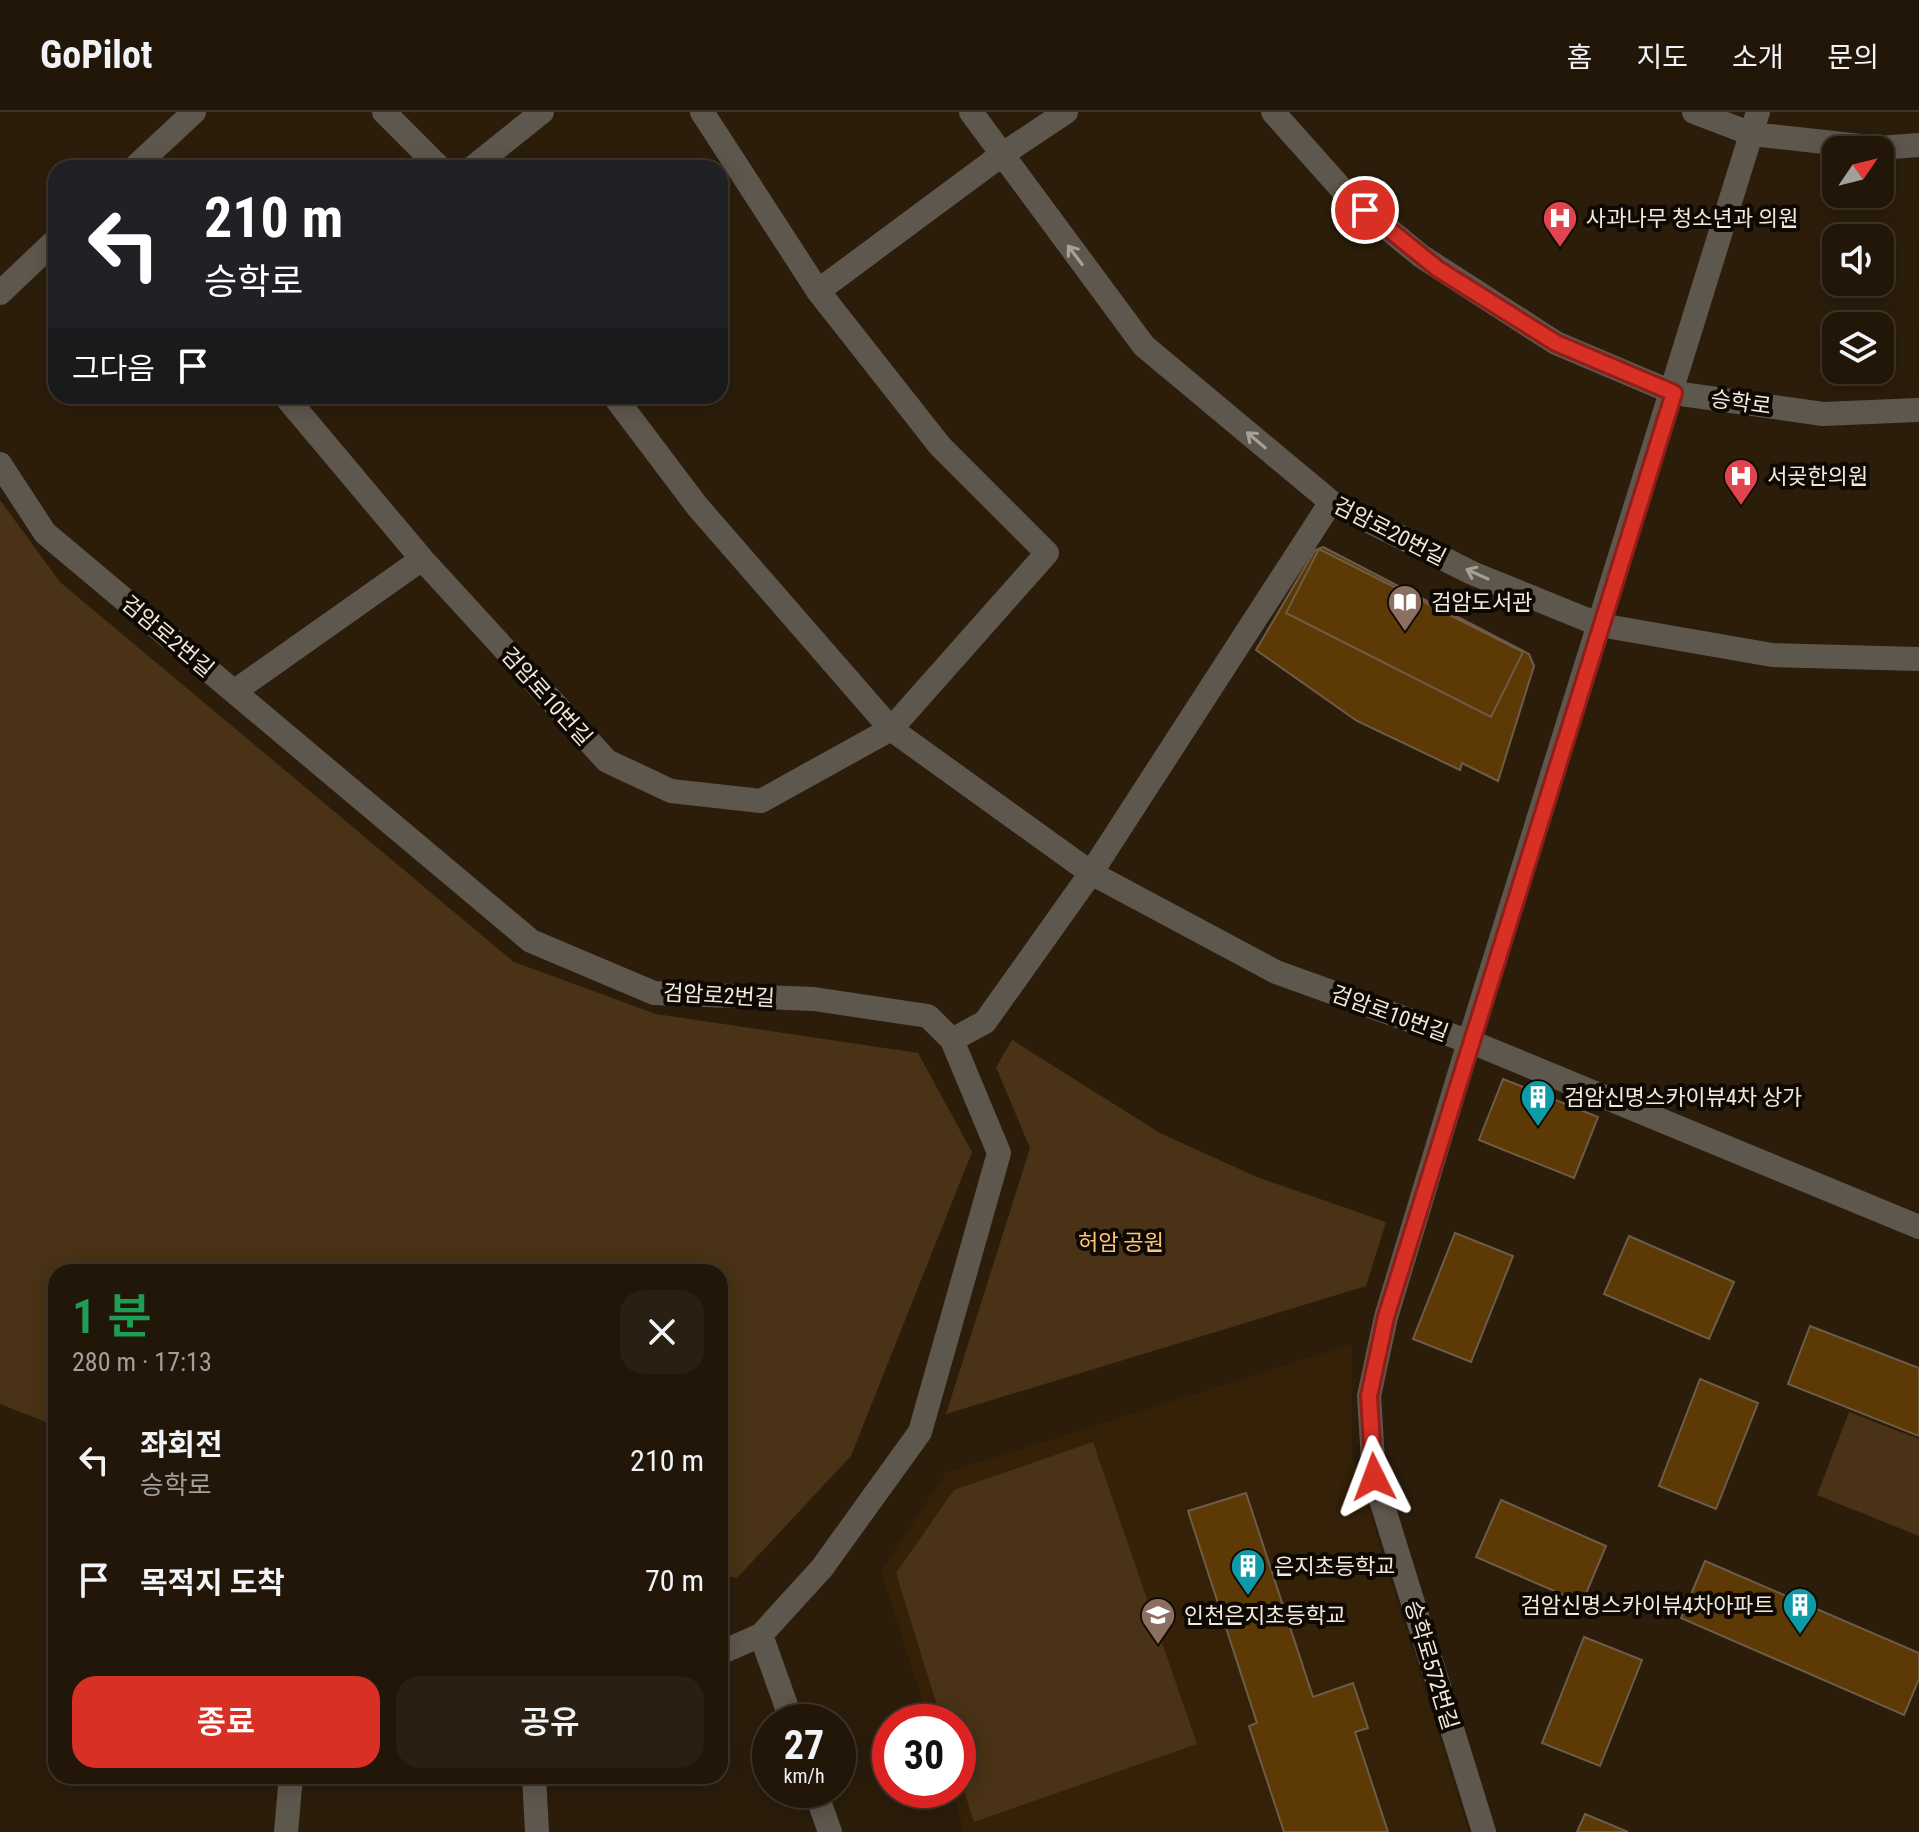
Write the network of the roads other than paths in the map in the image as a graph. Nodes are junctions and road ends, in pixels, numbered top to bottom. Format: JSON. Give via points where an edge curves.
{"nodes":[{"id":1,"x":194,"y":112,"type":"edge"},
{"id":2,"x":384,"y":112,"type":"edge"},
{"id":3,"x":542,"y":112,"type":"edge"},
{"id":4,"x":702,"y":112,"type":"edge"},
{"id":5,"x":971,"y":112,"type":"edge"},
{"id":6,"x":1066,"y":112,"type":"edge"},
{"id":7,"x":1273,"y":112,"type":"edge"},
{"id":8,"x":1694,"y":112,"type":"edge"},
{"id":9,"x":1755,"y":123,"type":"edge"},
{"id":10,"x":1919,"y":145,"type":"edge"},
{"id":11,"x":1000,"y":156,"type":"junction"},
{"id":12,"x":143,"y":160,"type":"edge"},
{"id":13,"x":432,"y":160,"type":"edge"},
{"id":14,"x":482,"y":160,"type":"edge"},
{"id":15,"x":48,"y":248,"type":"edge"},
{"id":16,"x":818,"y":291,"type":"junction"},
{"id":17,"x":0,"y":293,"type":"edge"},
{"id":18,"x":1674,"y":393,"type":"junction"},
{"id":19,"x":292,"y":404,"type":"edge"},
{"id":20,"x":620,"y":404,"type":"edge"},
{"id":21,"x":1919,"y":410,"type":"edge"},
{"id":22,"x":0,"y":464,"type":"edge"},
{"id":23,"x":1331,"y":502,"type":"junction"},
{"id":24,"x":422,"y":559,"type":"junction"},
{"id":25,"x":1600,"y":625,"type":"junction"},
{"id":26,"x":1919,"y":659,"type":"edge"},
{"id":27,"x":235,"y":691,"type":"junction"},
{"id":28,"x":891,"y":729,"type":"junction"},
{"id":29,"x":1091,"y":873,"type":"junction"},
{"id":30,"x":952,"y":1040,"type":"junction"},
{"id":31,"x":1469,"y":1042,"type":"junction"},
{"id":32,"x":1919,"y":1227,"type":"edge"},
{"id":33,"x":761,"y":1635,"type":"junction"},
{"id":34,"x":728,"y":1649,"type":"edge"},
{"id":35,"x":786,"y":1704,"type":"edge"},
{"id":36,"x":290,"y":1784,"type":"edge"},
{"id":37,"x":534,"y":1784,"type":"edge"},
{"id":38,"x":821,"y":1808,"type":"edge"},
{"id":39,"x":286,"y":1832,"type":"edge"},
{"id":40,"x":537,"y":1832,"type":"edge"},
{"id":41,"x":830,"y":1832,"type":"edge"},
{"id":42,"x":1484,"y":1832,"type":"edge"}],
"edges":[{"from":1,"to":12,"type":"street"},
{"from":2,"to":13,"type":"street"},
{"from":3,"to":14,"type":"street"},
{"from":4,"to":16,"type":"street","name":"검암로10번길"},
{"from":5,"to":11,"type":"street","name":"검암로20번길"},
{"from":6,"to":11,"type":"street"},
{"from":7,"to":18,"type":"street","name":"승학로","via":[[1347,195],[1438,269],[1556,343]]},
{"from":8,"to":9,"type":"street"},
{"from":9,"to":10,"type":"street","via":[[1879,148]]},
{"from":9,"to":18,"type":"street","name":"승학로572번길"},
{"from":11,"to":16,"type":"street"},
{"from":23,"to":11,"type":"street","name":"검암로20번길","one_way":true,"via":[[1144,346]]},
{"from":15,"to":17,"type":"street"},
{"from":16,"to":28,"type":"street","name":"검암로10번길","via":[[940,446],[1047,553]]},
{"from":18,"to":21,"type":"street","name":"승학로","via":[[1823,414]]},
{"from":18,"to":25,"type":"street","name":"승학로572번길"},
{"from":19,"to":24,"type":"street","name":"검암로10번길"},
{"from":20,"to":28,"type":"street","name":"검암로10번길","via":[[697,506]]},
{"from":22,"to":27,"type":"street","name":"검암로2번길","via":[[45,533]]},
{"from":25,"to":23,"type":"street","name":"검암로20번길","one_way":true,"via":[[1472,573]]},
{"from":23,"to":29,"type":"street"},
{"from":24,"to":27,"type":"street"},
{"from":24,"to":28,"type":"street","name":"검암로10번길","via":[[607,761],[671,791],[761,801]]},
{"from":25,"to":26,"type":"street","name":"검암로20번길","via":[[1772,655]]},
{"from":25,"to":31,"type":"street","name":"승학로572번길"},
{"from":27,"to":30,"type":"street","name":"검암로2번길","via":[[531,941],[654,993],[814,999],[928,1016]]},
{"from":28,"to":29,"type":"street","name":"검암로10번길"},
{"from":29,"to":30,"type":"street","via":[[985,1022]]},
{"from":29,"to":31,"type":"street","name":"검암로10번길","via":[[1276,972]]},
{"from":30,"to":33,"type":"street","name":"검암로2번길","via":[[999,1153],[920,1432],[822,1568]]},
{"from":31,"to":32,"type":"street","name":"검암로10번길"},
{"from":31,"to":42,"type":"street","name":"승학로572번길","via":[[1386,1317],[1369,1396],[1374,1477]]},
{"from":33,"to":34,"type":"street","name":"검암로2번길"},
{"from":33,"to":35,"type":"street"},
{"from":36,"to":39,"type":"street"},
{"from":37,"to":40,"type":"street"},
{"from":38,"to":41,"type":"street"}]}
